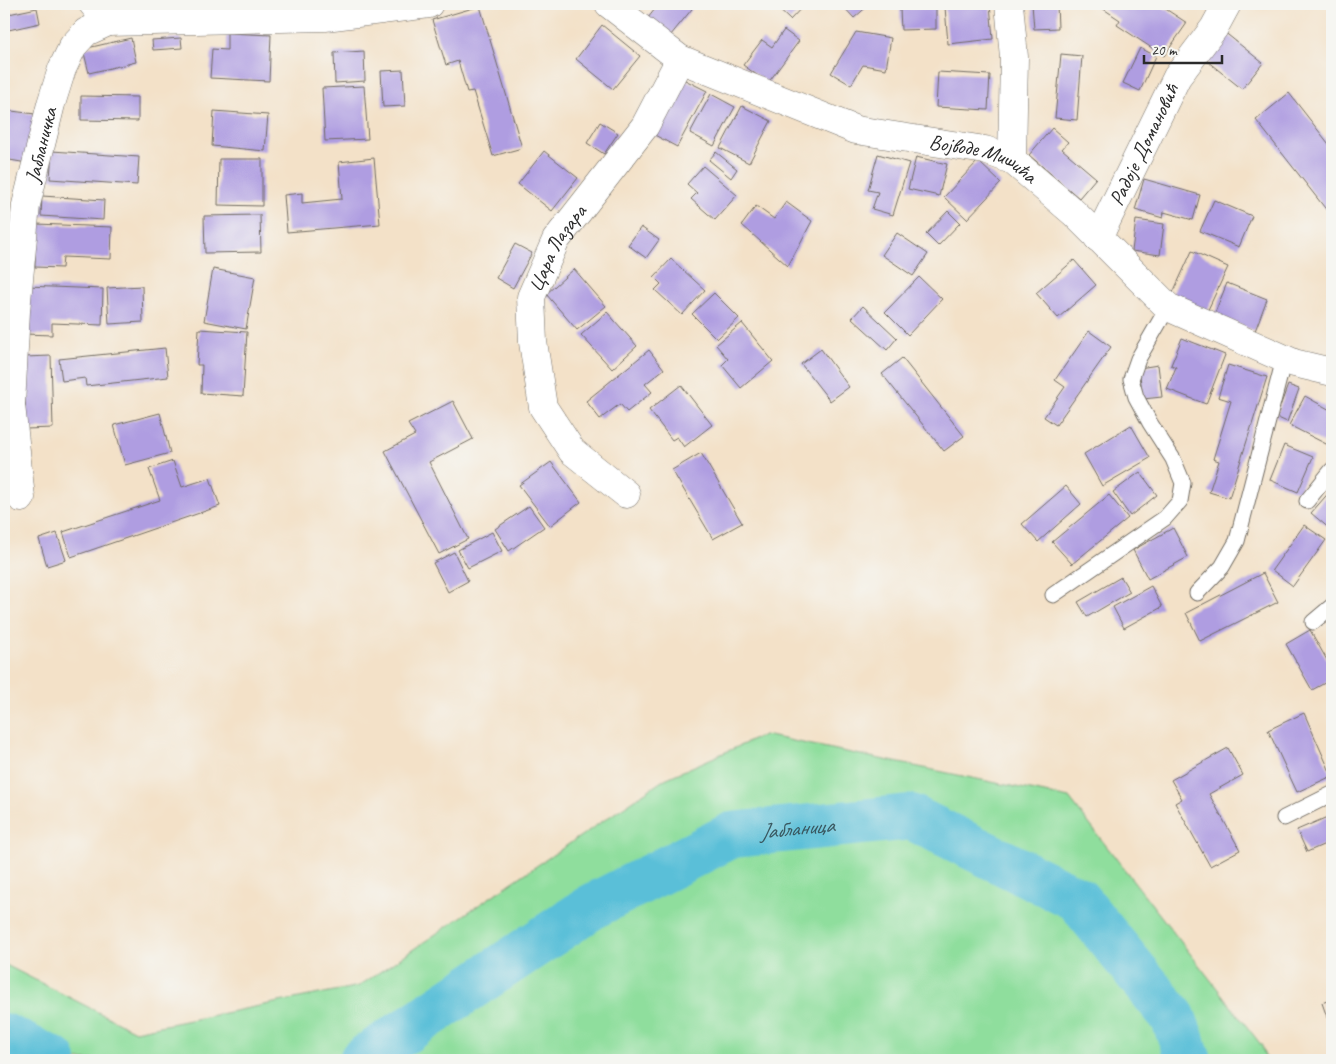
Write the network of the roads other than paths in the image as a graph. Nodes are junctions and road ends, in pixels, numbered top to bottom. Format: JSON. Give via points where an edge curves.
{"nodes":[{"id":1,"x":429,"y":4,"type":"edge"},
{"id":2,"x":609,"y":4,"type":"edge"},
{"id":3,"x":1009,"y":4,"type":"edge"},
{"id":4,"x":1227,"y":4,"type":"edge"},
{"id":5,"x":101,"y":13,"type":"edge"},
{"id":6,"x":680,"y":60,"type":"junction"},
{"id":7,"x":1012,"y":160,"type":"junction"},
{"id":8,"x":1098,"y":238,"type":"junction"},
{"id":9,"x":1168,"y":307,"type":"junction"},
{"id":10,"x":1284,"y":359,"type":"junction"},
{"id":11,"x":1328,"y":371,"type":"edge"},
{"id":12,"x":1332,"y":470,"type":"edge"},
{"id":13,"x":626,"y":494,"type":"dead end"},
{"id":14,"x":21,"y":498,"type":"dead end"},
{"id":15,"x":1307,"y":501,"type":"dead end"},
{"id":16,"x":1197,"y":593,"type":"dead end"},
{"id":17,"x":1054,"y":595,"type":"dead end"},
{"id":18,"x":1332,"y":606,"type":"edge"},
{"id":19,"x":1313,"y":622,"type":"dead end"},
{"id":20,"x":1332,"y":794,"type":"edge"},
{"id":21,"x":1284,"y":818,"type":"dead end"}],
"edges":[{"from":1,"to":5,"type":"street","via":[[325,17]]},
{"from":2,"to":6,"type":"street","name":"Војводе Мишића"},
{"from":3,"to":7,"type":"street","via":[[1014,57]]},
{"from":4,"to":8,"type":"street","name":"Радоје Домановић","via":[[1214,28],[1177,76]]},
{"from":5,"to":14,"type":"street","name":"Јабланичка","via":[[73,46],[62,68],[26,205],[11,405]]},
{"from":6,"to":7,"type":"street","name":"Војводе Мишића","via":[[856,130],[985,150]]},
{"from":6,"to":13,"type":"street","name":"Цара Лазара","via":[[644,126],[556,240],[531,297],[543,408],[572,450]]},
{"from":7,"to":8,"type":"street","name":"Војводе Мишића"},
{"from":8,"to":9,"type":"street","name":"Војводе Мишића"},
{"from":9,"to":10,"type":"street","name":"Војводе Мишића"},
{"from":9,"to":17,"type":"lane","via":[[1138,359],[1131,379],[1136,397],[1180,475],[1183,483],[1180,501],[1165,518]]},
{"from":10,"to":11,"type":"street","name":"Војводе Мишића"},
{"from":10,"to":16,"type":"lane","via":[[1237,541],[1222,568]]},
{"from":12,"to":15,"type":"lane"},
{"from":18,"to":19,"type":"lane"},
{"from":20,"to":21,"type":"lane"}]}
